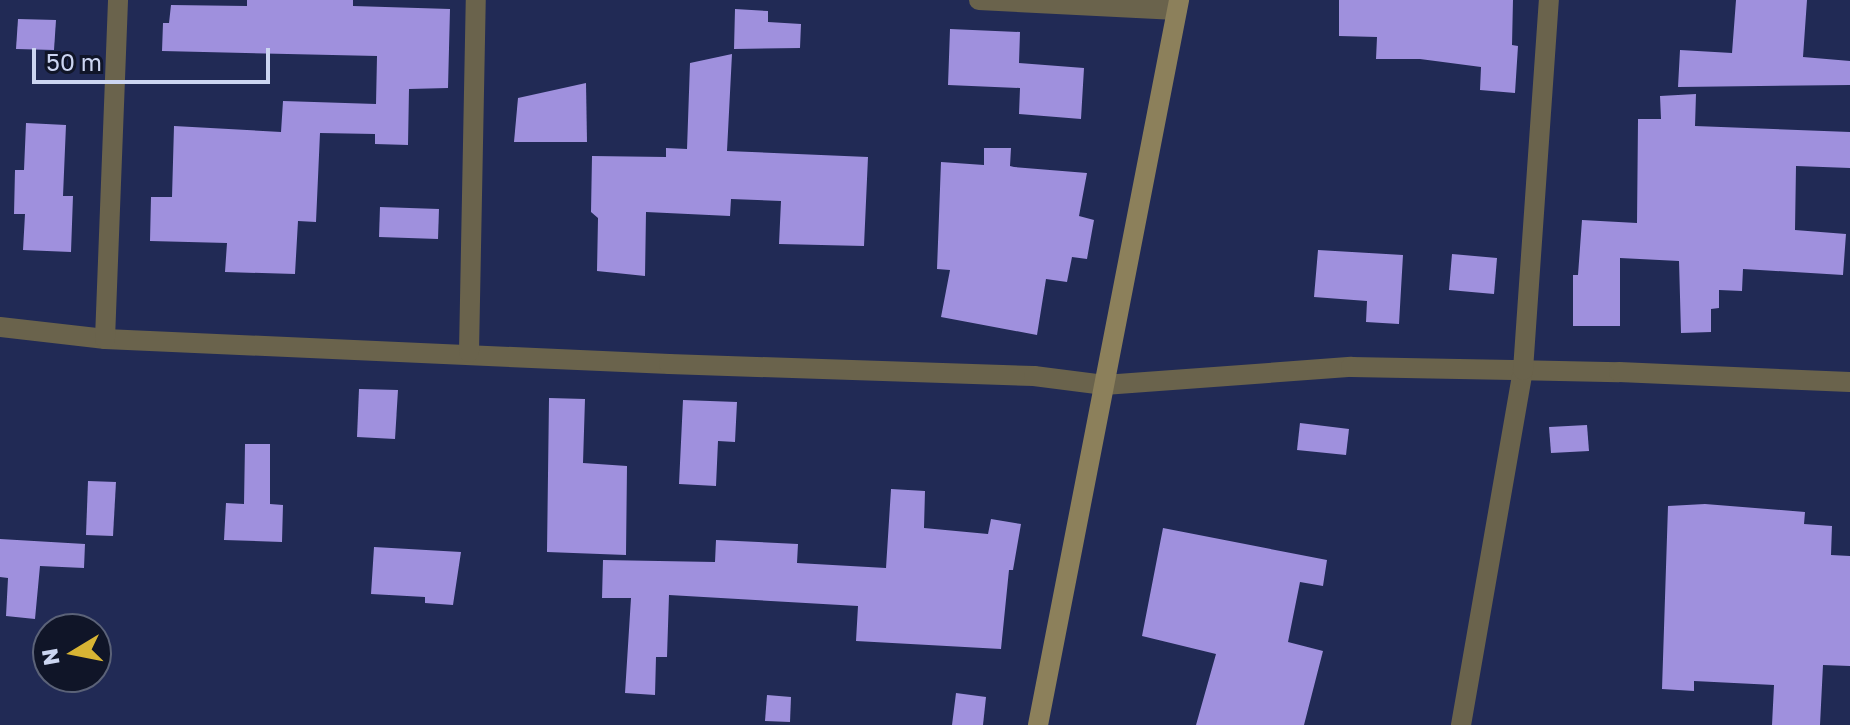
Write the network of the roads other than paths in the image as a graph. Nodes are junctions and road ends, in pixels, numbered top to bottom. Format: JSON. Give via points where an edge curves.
{"nodes":[{"id":1,"x":118,"y":0,"type":"edge"},
{"id":2,"x":476,"y":0,"type":"edge"},
{"id":3,"x":979,"y":0,"type":"edge"},
{"id":4,"x":1549,"y":0,"type":"edge"},
{"id":5,"x":1178,"y":5,"type":"edge"},
{"id":6,"x":0,"y":327,"type":"edge"},
{"id":7,"x":105,"y":339,"type":"junction"},
{"id":8,"x":469,"y":352,"type":"junction"},
{"id":9,"x":1523,"y":370,"type":"junction"},
{"id":10,"x":1850,"y":382,"type":"edge"},
{"id":11,"x":1104,"y":385,"type":"junction"},
{"id":12,"x":1038,"y":725,"type":"edge"},
{"id":13,"x":1461,"y":725,"type":"edge"}],
"edges":[{"from":1,"to":7,"type":"street"},
{"from":2,"to":8,"type":"street"},
{"from":3,"to":5,"type":"street"},
{"from":4,"to":9,"type":"street"},
{"from":5,"to":11,"type":"street"},
{"from":6,"to":7,"type":"street"},
{"from":7,"to":8,"type":"street"},
{"from":8,"to":11,"type":"street","via":[[1034,376]]},
{"from":9,"to":10,"type":"street"},
{"from":9,"to":11,"type":"street","via":[[1351,367]]},
{"from":9,"to":13,"type":"street"},
{"from":11,"to":12,"type":"street"}]}
